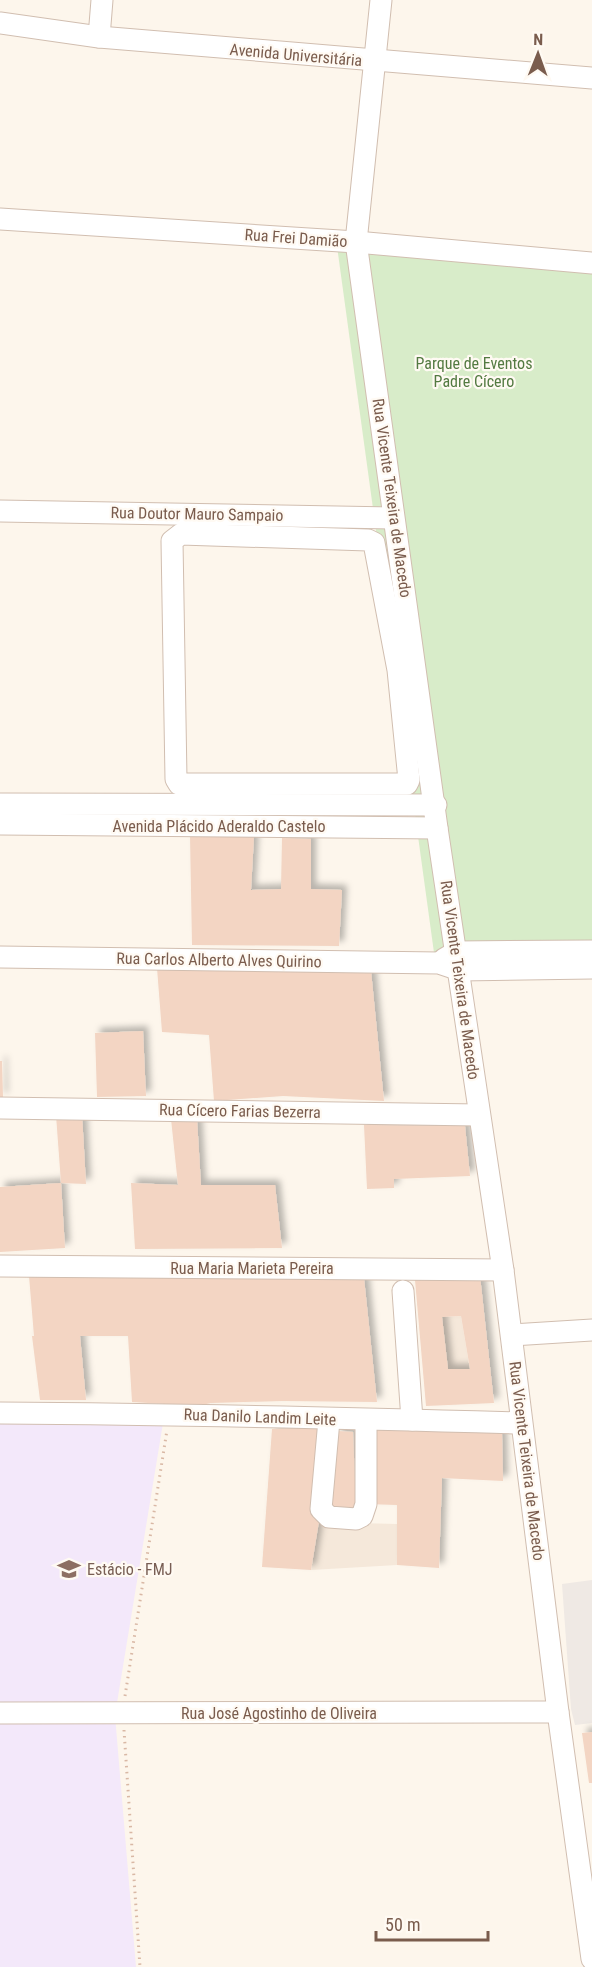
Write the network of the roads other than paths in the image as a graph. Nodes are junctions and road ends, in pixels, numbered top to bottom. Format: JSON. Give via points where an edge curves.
{"nodes":[{"id":1,"x":102,"y":0,"type":"edge"},
{"id":2,"x":381,"y":0,"type":"edge"},
{"id":3,"x":0,"y":23,"type":"edge"},
{"id":4,"x":99,"y":37,"type":"junction"},
{"id":5,"x":374,"y":62,"type":"junction"},
{"id":6,"x":592,"y":78,"type":"edge"},
{"id":7,"x":0,"y":219,"type":"edge"},
{"id":8,"x":356,"y":242,"type":"junction"},
{"id":9,"x":592,"y":263,"type":"edge"},
{"id":10,"x":0,"y":511,"type":"edge"},
{"id":11,"x":393,"y":518,"type":"junction"},
{"id":12,"x":407,"y":669,"type":"junction"},
{"id":13,"x":0,"y":804,"type":"edge"},
{"id":14,"x":436,"y":805,"type":"junction"},
{"id":15,"x":182,"y":815,"type":"junction"},
{"id":16,"x":0,"y":825,"type":"edge"},
{"id":17,"x":437,"y":828,"type":"junction"},
{"id":18,"x":592,"y":951,"type":"edge"},
{"id":19,"x":0,"y":957,"type":"edge"},
{"id":20,"x":452,"y":962,"type":"junction"},
{"id":21,"x":592,"y":968,"type":"edge"},
{"id":22,"x":0,"y":1108,"type":"edge"},
{"id":23,"x":479,"y":1115,"type":"junction"},
{"id":24,"x":0,"y":1266,"type":"edge"},
{"id":25,"x":503,"y":1270,"type":"junction"},
{"id":26,"x":403,"y":1291,"type":"dead end"},
{"id":27,"x":592,"y":1330,"type":"edge"},
{"id":28,"x":512,"y":1335,"type":"junction"},
{"id":29,"x":0,"y":1413,"type":"edge"},
{"id":30,"x":329,"y":1420,"type":"junction"},
{"id":31,"x":366,"y":1420,"type":"junction"},
{"id":32,"x":412,"y":1420,"type":"junction"},
{"id":33,"x":521,"y":1422,"type":"junction"},
{"id":34,"x":558,"y":1712,"type":"junction"},
{"id":35,"x":0,"y":1713,"type":"edge"},
{"id":36,"x":592,"y":1959,"type":"edge"}],
"edges":[{"from":1,"to":4,"type":"street"},
{"from":2,"to":5,"type":"street","name":"Rua Vicente Teixeira de Macedo"},
{"from":3,"to":4,"type":"street","name":"Avenida Universitária"},
{"from":4,"to":5,"type":"street","name":"Avenida Universitária"},
{"from":5,"to":6,"type":"street","name":"Avenida Universitária"},
{"from":5,"to":8,"type":"street","name":"Rua Vicente Teixeira de Macedo"},
{"from":7,"to":8,"type":"street","name":"Rua Frei Damião"},
{"from":8,"to":9,"type":"street","name":"Rua Frei Damião"},
{"from":8,"to":11,"type":"street","name":"Rua Vicente Teixeira de Macedo"},
{"from":10,"to":11,"type":"street","name":"Rua Doutor Mauro Sampaio"},
{"from":11,"to":12,"type":"street","name":"Rua Vicente Teixeira de Macedo"},
{"from":12,"to":12,"type":"street","via":[[407,784],[179,784],[172,541],[176,536],[371,541]]},
{"from":12,"to":14,"type":"street","name":"Rua Vicente Teixeira de Macedo"},
{"from":13,"to":15,"type":"street","name":"Avenida Plácido Aderaldo Castelo"},
{"from":14,"to":15,"type":"street","name":"Avenida Plácido Aderaldo Castelo"},
{"from":14,"to":17,"type":"street","name":"Rua Vicente Teixeira de Macedo"},
{"from":15,"to":16,"type":"street","name":"Avenida Plácido Aderaldo Castelo"},
{"from":15,"to":17,"type":"street","name":"Avenida Plácido Aderaldo Castelo"},
{"from":17,"to":20,"type":"street","name":"Rua Vicente Teixeira de Macedo"},
{"from":18,"to":20,"type":"street"},
{"from":19,"to":20,"type":"street","name":"Rua Carlos Alberto Alves Quirino"},
{"from":20,"to":21,"type":"street"},
{"from":20,"to":23,"type":"street","name":"Rua Vicente Teixeira de Macedo"},
{"from":22,"to":23,"type":"street","name":"Rua Cícero Farias Bezerra"},
{"from":23,"to":25,"type":"street","name":"Rua Vicente Teixeira de Macedo"},
{"from":24,"to":25,"type":"street","name":"Rua Maria Marieta Pereira"},
{"from":25,"to":28,"type":"street","name":"Rua Vicente Teixeira de Macedo"},
{"from":26,"to":32,"type":"street"},
{"from":27,"to":28,"type":"street"},
{"from":28,"to":33,"type":"street","name":"Rua Vicente Teixeira de Macedo"},
{"from":29,"to":30,"type":"street","name":"Rua Danilo Landim Leite"},
{"from":30,"to":31,"type":"street","name":"Rua Danilo Landim Leite"},
{"from":30,"to":31,"type":"street","via":[[321,1509],[329,1517],[356,1519],[362,1516],[366,1504]]},
{"from":31,"to":32,"type":"street","name":"Rua Danilo Landim Leite"},
{"from":32,"to":33,"type":"street","name":"Rua Danilo Landim Leite"},
{"from":33,"to":34,"type":"street","name":"Rua Vicente Teixeira de Macedo"},
{"from":34,"to":35,"type":"street","name":"Rua José Agostinho de Oliveira"},
{"from":34,"to":36,"type":"street","name":"Rua Vicente Teixeira de Macedo"}]}
